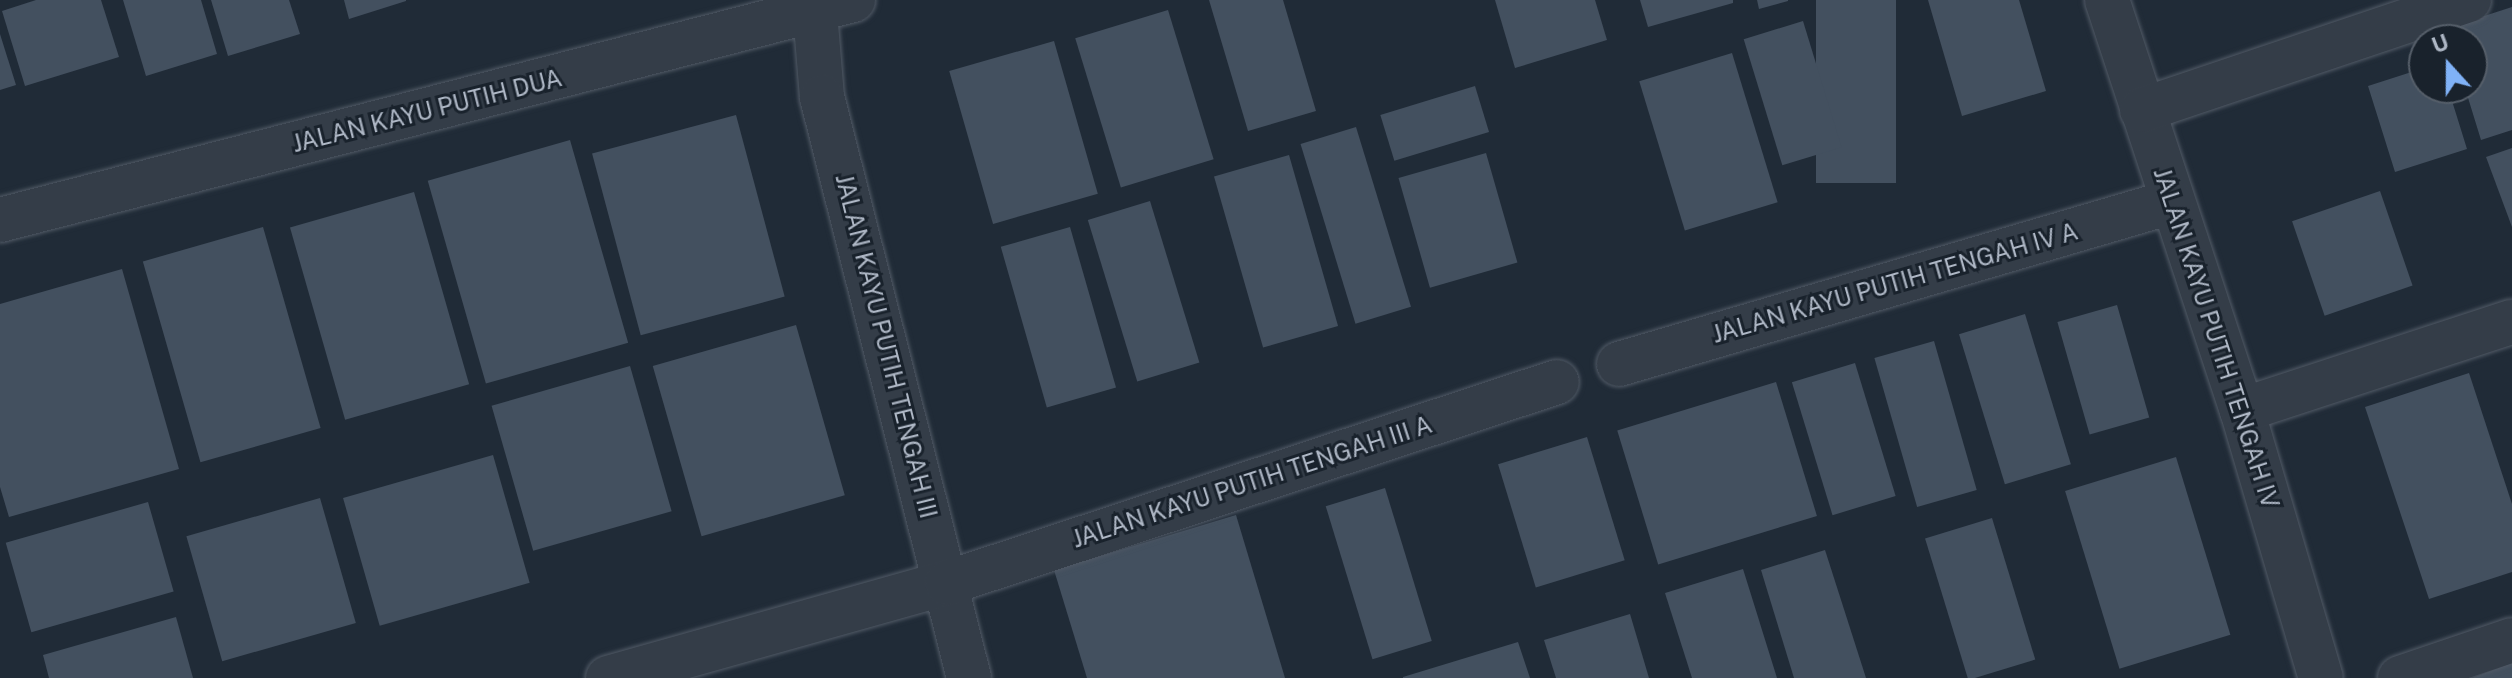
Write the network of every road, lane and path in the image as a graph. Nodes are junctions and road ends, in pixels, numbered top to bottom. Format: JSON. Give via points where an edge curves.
{"nodes":[{"id":1,"x":2107,"y":0,"type":"edge"},
{"id":2,"x":2469,"y":0,"type":"edge"},
{"id":3,"x":834,"y":6,"type":"edge"},
{"id":4,"x":2142,"y":110,"type":"junction"},
{"id":5,"x":2171,"y":202,"type":"junction"},
{"id":6,"x":0,"y":220,"type":"edge"},
{"id":7,"x":2512,"y":322,"type":"edge"},
{"id":8,"x":1619,"y":364,"type":"dead end"},
{"id":9,"x":1557,"y":382,"type":"dead end"},
{"id":10,"x":2242,"y":410,"type":"junction"},
{"id":11,"x":947,"y":583,"type":"junction"},
{"id":12,"x":2512,"y":640,"type":"edge"},
{"id":13,"x":608,"y":678,"type":"edge"},
{"id":14,"x":969,"y":678,"type":"edge"},
{"id":15,"x":2321,"y":678,"type":"edge"},
{"id":16,"x":2400,"y":678,"type":"edge"}],
"edges":[{"from":1,"to":4,"type":"street","name":"JALAN KAYU PUTIH TENGAH IV"},
{"from":2,"to":4,"type":"street"},
{"from":3,"to":6,"type":"street","name":"JALAN KAYU PUTIH DUA"},
{"from":3,"to":11,"type":"street","name":"JALAN KAYU PUTIH TENGAH III","via":[[822,97]]},
{"from":4,"to":5,"type":"street","name":"JALAN KAYU PUTIH TENGAH IV"},
{"from":5,"to":8,"type":"street","name":"JALAN KAYU PUTIH TENGAH IV A"},
{"from":5,"to":10,"type":"street","name":"JALAN KAYU PUTIH TENGAH IV"},
{"from":7,"to":10,"type":"street"},
{"from":9,"to":11,"type":"street","name":"JALAN KAYU PUTIH TENGAH III A"},
{"from":10,"to":15,"type":"street","name":"JALAN KAYU PUTIH TENGAH IV"},
{"from":11,"to":13,"type":"street","name":"JALAN KAYU PUTIH TENGAH III A"},
{"from":11,"to":14,"type":"street","name":"JALAN KAYU PUTIH TENGAH III"},
{"from":12,"to":16,"type":"street"}]}
